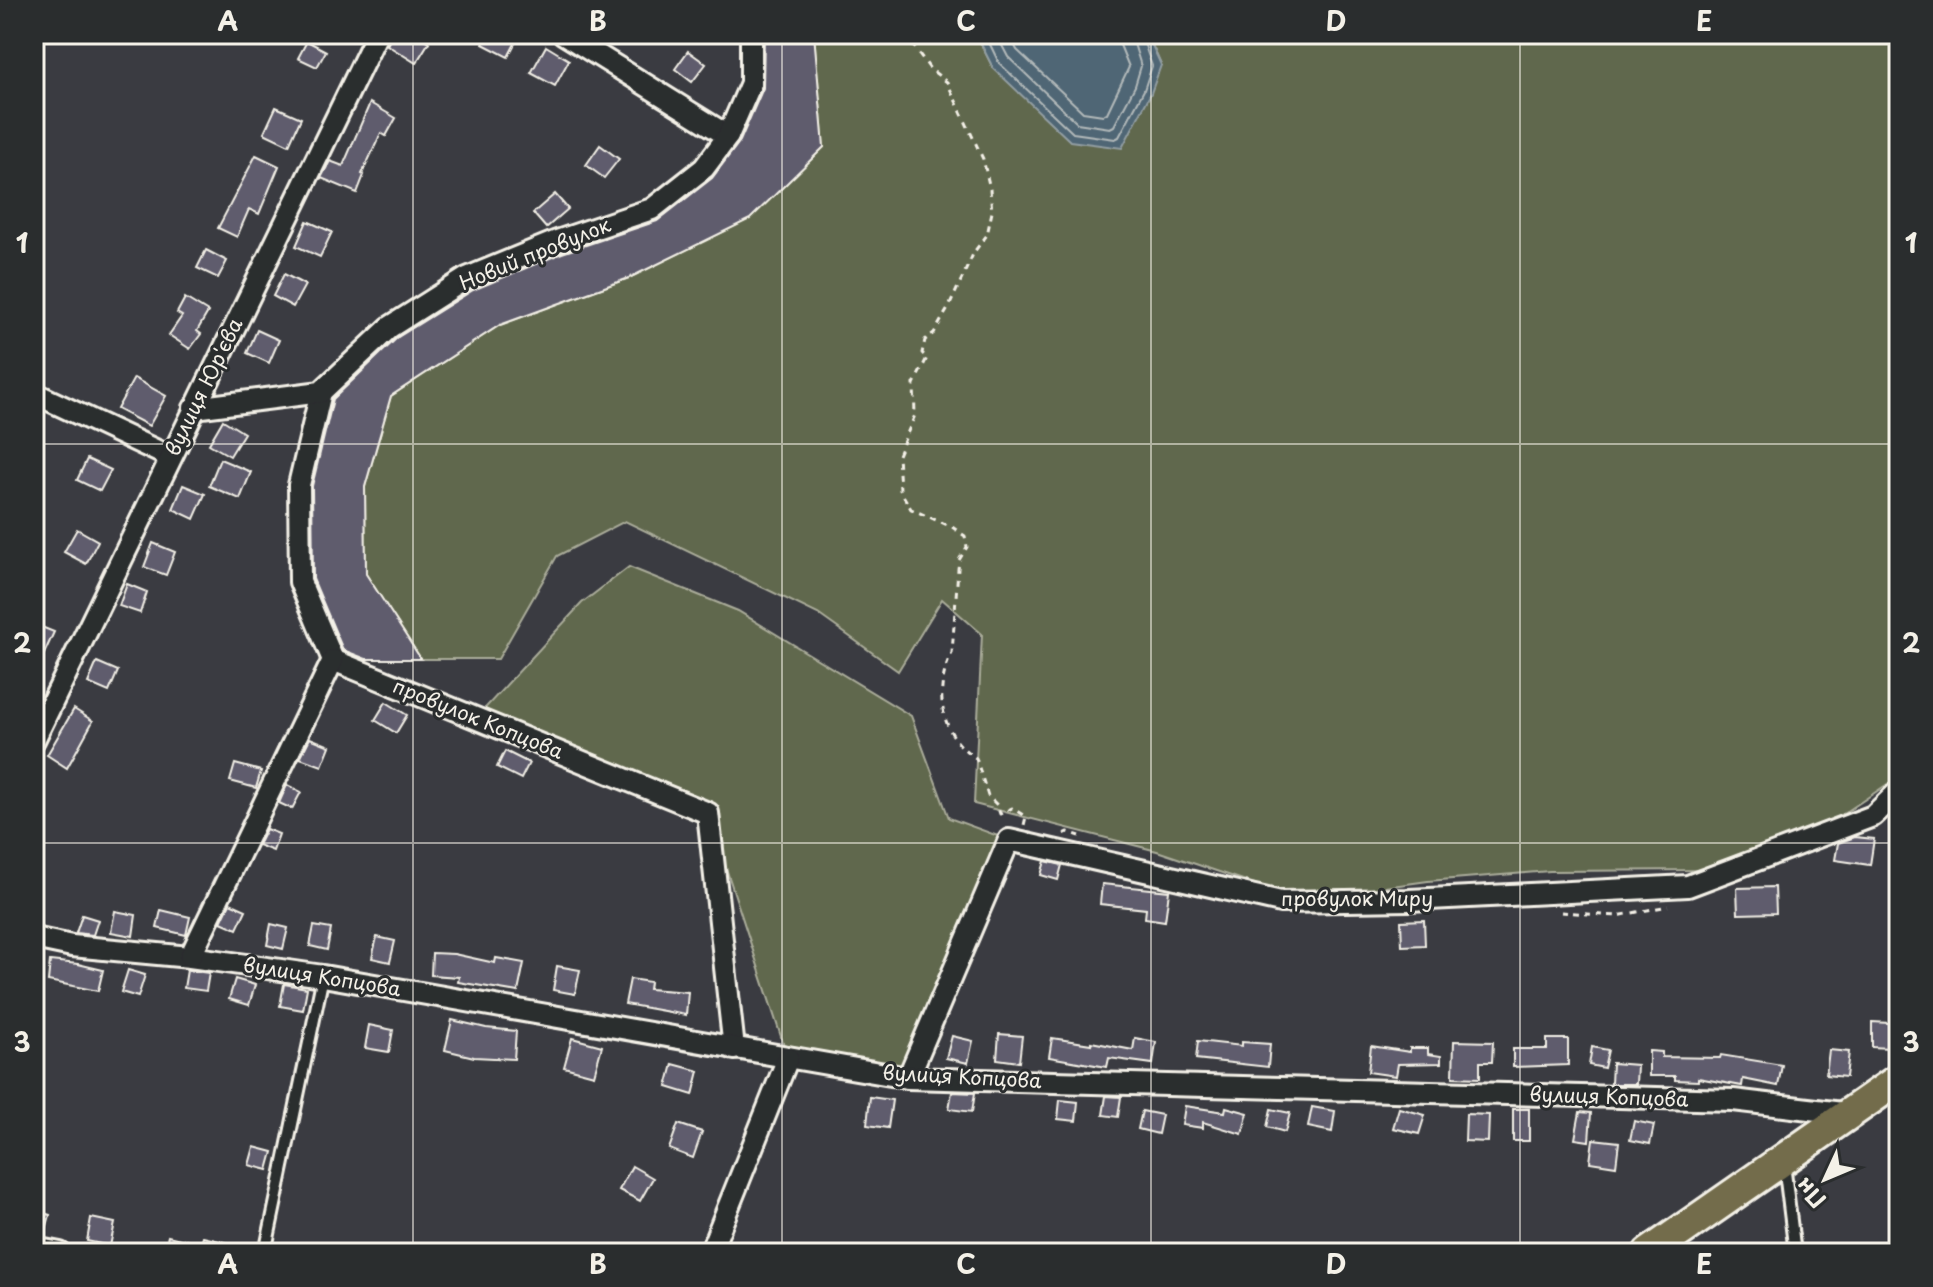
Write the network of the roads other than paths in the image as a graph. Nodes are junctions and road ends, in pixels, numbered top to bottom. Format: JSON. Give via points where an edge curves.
{"nodes":[{"id":1,"x":377,"y":34,"type":"edge"},
{"id":2,"x":564,"y":34,"type":"edge"},
{"id":3,"x":751,"y":34,"type":"edge"},
{"id":4,"x":728,"y":136,"type":"junction"},
{"id":5,"x":321,"y":392,"type":"junction"},
{"id":6,"x":34,"y":393,"type":"edge"},
{"id":7,"x":194,"y":408,"type":"junction"},
{"id":8,"x":170,"y":457,"type":"junction"},
{"id":9,"x":333,"y":660,"type":"junction"},
{"id":10,"x":34,"y":740,"type":"edge"},
{"id":11,"x":1899,"y":791,"type":"edge"},
{"id":12,"x":34,"y":938,"type":"edge"},
{"id":13,"x":190,"y":957,"type":"junction"},
{"id":14,"x":323,"y":976,"type":"junction"},
{"id":15,"x":734,"y":1049,"type":"junction"},
{"id":16,"x":788,"y":1058,"type":"junction"},
{"id":17,"x":908,"y":1078,"type":"junction"},
{"id":18,"x":1899,"y":1079,"type":"edge"},
{"id":19,"x":1851,"y":1114,"type":"junction"},
{"id":20,"x":1783,"y":1159,"type":"junction"},
{"id":21,"x":34,"y":1248,"type":"edge"},
{"id":22,"x":60,"y":1253,"type":"edge"},
{"id":23,"x":265,"y":1253,"type":"edge"},
{"id":24,"x":710,"y":1253,"type":"edge"},
{"id":25,"x":1649,"y":1253,"type":"edge"},
{"id":26,"x":1795,"y":1253,"type":"edge"}],
"edges":[{"from":1,"to":7,"type":"street","name":"вулиця Юр'єва"},
{"from":2,"to":4,"type":"street"},
{"from":3,"to":4,"type":"street","name":"Новий провулок","via":[[751,83]]},
{"from":4,"to":5,"type":"street","name":"Новий провулок","via":[[704,168],[652,209],[467,278],[390,327]]},
{"from":5,"to":7,"type":"street"},
{"from":5,"to":9,"type":"street","via":[[299,485],[300,582]]},
{"from":6,"to":8,"type":"street"},
{"from":7,"to":8,"type":"street","name":"вулиця Юр'єва"},
{"from":8,"to":10,"type":"street","name":"вулиця Юр'єва"},
{"from":9,"to":13,"type":"street"},
{"from":9,"to":15,"type":"street","name":"провулок Копцова","via":[[708,813]]},
{"from":11,"to":17,"type":"street","name":"провулок Миру","via":[[1873,816],[1688,886],[1281,902],[1009,840]]},
{"from":12,"to":13,"type":"street","name":"вулиця Копцова"},
{"from":13,"to":14,"type":"street","name":"вулиця Копцова"},
{"from":14,"to":15,"type":"street","name":"вулиця Копцова"},
{"from":14,"to":23,"type":"lane"},
{"from":15,"to":16,"type":"street","name":"вулиця Копцова"},
{"from":16,"to":17,"type":"street","name":"вулиця Копцова"},
{"from":16,"to":24,"type":"street"},
{"from":17,"to":19,"type":"street","name":"вулиця Копцова","via":[[1733,1100]]},
{"from":18,"to":19,"type":"main road"},
{"from":19,"to":20,"type":"main road"},
{"from":20,"to":25,"type":"main road"},
{"from":20,"to":26,"type":"lane"},
{"from":21,"to":22,"type":"street"}]}
